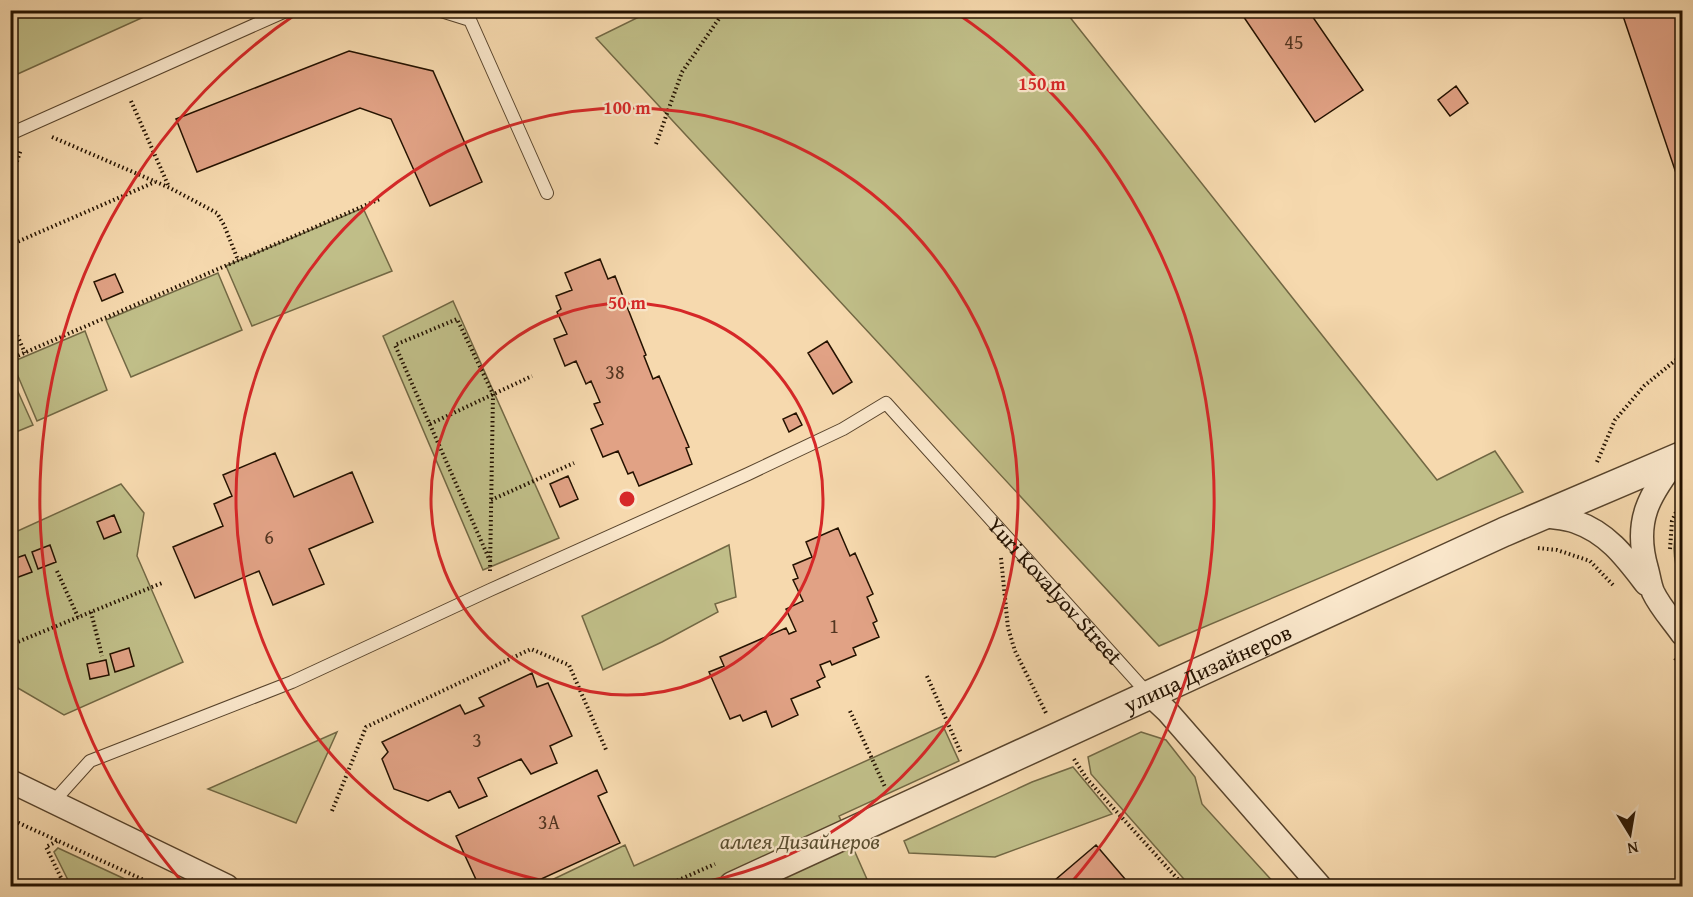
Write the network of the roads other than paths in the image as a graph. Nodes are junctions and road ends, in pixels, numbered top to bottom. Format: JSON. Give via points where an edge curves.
{"nodes":[{"id":1,"x":288,"y":10,"type":"edge"},
{"id":2,"x":438,"y":10,"type":"edge"},
{"id":3,"x":10,"y":134,"type":"edge"},
{"id":4,"x":547,"y":193,"type":"dead end"},
{"id":5,"x":1680,"y":457,"type":"edge"},
{"id":6,"x":1544,"y":516,"type":"junction"},
{"id":7,"x":1653,"y":592,"type":"junction"},
{"id":8,"x":1675,"y":641,"type":"edge"},
{"id":9,"x":1150,"y":696,"type":"junction"},
{"id":10,"x":10,"y":781,"type":"edge"},
{"id":11,"x":54,"y":801,"type":"junction"},
{"id":12,"x":227,"y":886,"type":"edge"},
{"id":13,"x":734,"y":886,"type":"edge"},
{"id":14,"x":1320,"y":886,"type":"edge"}],
"edges":[{"from":1,"to":3,"type":"lane"},
{"from":2,"to":4,"type":"lane","via":[[470,20]]},
{"from":5,"to":6,"type":"street","name":"улица Дизайнеров"},
{"from":5,"to":7,"type":"street","via":[[1656,486],[1644,514],[1644,561]]},
{"from":6,"to":7,"type":"street","via":[[1596,530],[1621,551]]},
{"from":6,"to":9,"type":"street","name":"улица Дизайнеров"},
{"from":7,"to":8,"type":"street"},
{"from":9,"to":11,"type":"lane","name":"Yuri Kovalyov Street","via":[[886,403],[843,429],[748,474],[292,682],[90,761]]},
{"from":9,"to":13,"type":"street","name":"улица Дизайнеров"},
{"from":9,"to":14,"type":"street","name":"Yuri Kovalyov Street"},
{"from":10,"to":11,"type":"street"},
{"from":11,"to":12,"type":"street"}]}
